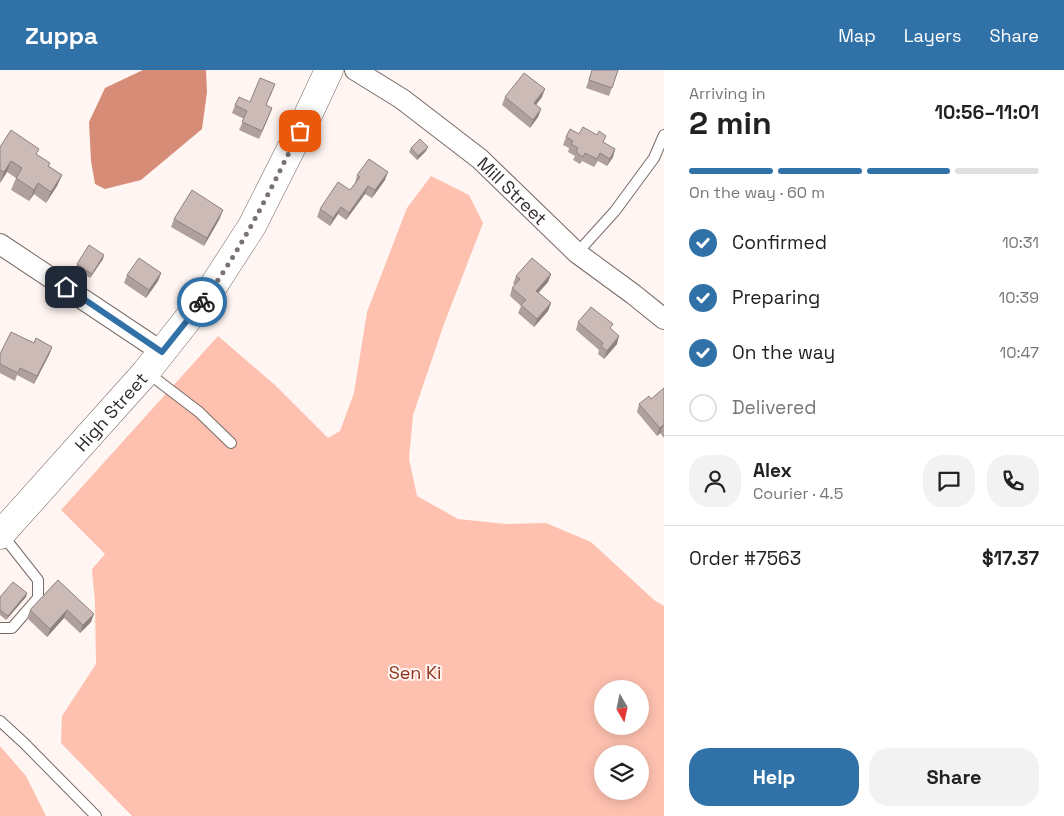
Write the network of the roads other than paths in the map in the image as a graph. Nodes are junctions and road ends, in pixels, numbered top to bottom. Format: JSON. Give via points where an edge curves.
{"nodes":[{"id":1,"x":329,"y":70,"type":"edge"},
{"id":2,"x":355,"y":70,"type":"edge"},
{"id":3,"x":664,"y":135,"type":"edge"},
{"id":4,"x":0,"y":244,"type":"edge"},
{"id":5,"x":577,"y":253,"type":"junction"},
{"id":6,"x":664,"y":319,"type":"edge"},
{"id":7,"x":154,"y":362,"type":"junction"},
{"id":8,"x":231,"y":443,"type":"dead end"},
{"id":9,"x":1,"y":534,"type":"edge"},
{"id":10,"x":0,"y":628,"type":"edge"},
{"id":11,"x":0,"y":721,"type":"edge"},
{"id":12,"x":96,"y":816,"type":"edge"}],
"edges":[{"from":1,"to":7,"type":"main road","name":"High Street","via":[[252,226],[210,291]]},
{"from":2,"to":5,"type":"street","name":"Mill Street","via":[[402,100],[480,159]]},
{"from":3,"to":5,"type":"lane","via":[[654,158],[621,203]]},
{"from":4,"to":7,"type":"street"},
{"from":5,"to":6,"type":"street","name":"Mill Street"},
{"from":7,"to":8,"type":"lane"},
{"from":7,"to":9,"type":"main road","name":"High Street"},
{"from":9,"to":10,"type":"lane","via":[[38,580],[38,598],[12,628]]},
{"from":11,"to":12,"type":"lane"}]}
